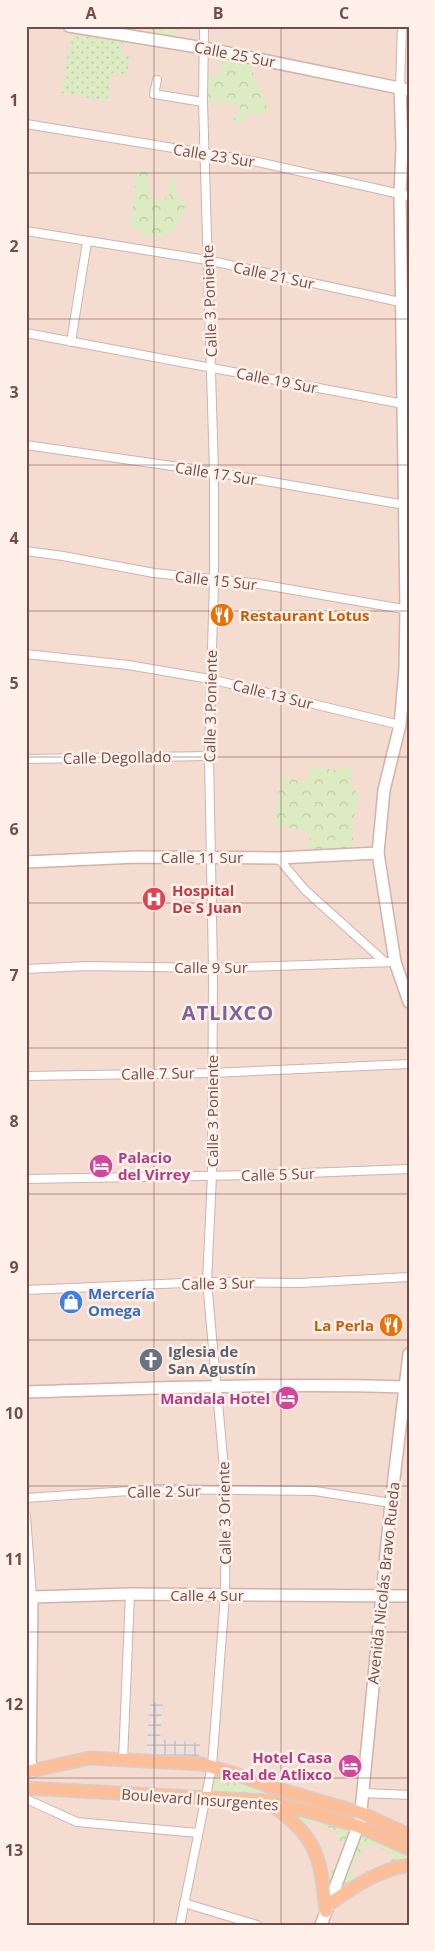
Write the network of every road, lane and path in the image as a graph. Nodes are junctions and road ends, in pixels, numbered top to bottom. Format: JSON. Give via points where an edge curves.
{"nodes":[{"id":1,"x":69,"y":26,"type":"edge"},
{"id":2,"x":204,"y":26,"type":"edge"},
{"id":3,"x":402,"y":26,"type":"edge"},
{"id":4,"x":204,"y":48,"type":"junction"},
{"id":5,"x":157,"y":80,"type":"dead end"},
{"id":6,"x":405,"y":89,"type":"edge"},
{"id":7,"x":203,"y":102,"type":"junction"},
{"id":8,"x":26,"y":124,"type":"edge"},
{"id":9,"x":206,"y":154,"type":"junction"},
{"id":10,"x":404,"y":195,"type":"edge"},
{"id":11,"x":26,"y":231,"type":"edge"},
{"id":12,"x":87,"y":242,"type":"junction"},
{"id":13,"x":207,"y":260,"type":"junction"},
{"id":14,"x":406,"y":303,"type":"edge"},
{"id":15,"x":26,"y":333,"type":"edge"},
{"id":16,"x":71,"y":342,"type":"junction"},
{"id":17,"x":212,"y":368,"type":"junction"},
{"id":18,"x":406,"y":404,"type":"edge"},
{"id":19,"x":26,"y":445,"type":"edge"},
{"id":20,"x":214,"y":472,"type":"junction"},
{"id":21,"x":405,"y":505,"type":"junction"},
{"id":22,"x":26,"y":551,"type":"edge"},
{"id":23,"x":214,"y":578,"type":"junction"},
{"id":24,"x":408,"y":609,"type":"edge"},
{"id":25,"x":26,"y":654,"type":"edge"},
{"id":26,"x":407,"y":671,"type":"edge"},
{"id":27,"x":210,"y":678,"type":"junction"},
{"id":28,"x":400,"y":725,"type":"junction"},
{"id":29,"x":209,"y":756,"type":"junction"},
{"id":30,"x":26,"y":758,"type":"edge"},
{"id":31,"x":378,"y":853,"type":"junction"},
{"id":32,"x":212,"y":858,"type":"junction"},
{"id":33,"x":278,"y":858,"type":"junction"},
{"id":34,"x":26,"y":862,"type":"edge"},
{"id":35,"x":390,"y":962,"type":"junction"},
{"id":36,"x":213,"y":968,"type":"junction"},
{"id":37,"x":26,"y":969,"type":"edge"},
{"id":38,"x":409,"y":1002,"type":"edge"},
{"id":39,"x":409,"y":1064,"type":"edge"},
{"id":40,"x":212,"y":1072,"type":"junction"},
{"id":41,"x":26,"y":1076,"type":"edge"},
{"id":42,"x":409,"y":1170,"type":"edge"},
{"id":43,"x":212,"y":1175,"type":"junction"},
{"id":44,"x":26,"y":1179,"type":"edge"},
{"id":45,"x":409,"y":1277,"type":"edge"},
{"id":46,"x":207,"y":1282,"type":"junction"},
{"id":47,"x":26,"y":1290,"type":"edge"},
{"id":48,"x":409,"y":1354,"type":"edge"},
{"id":49,"x":218,"y":1386,"type":"junction"},
{"id":50,"x":403,"y":1387,"type":"junction"},
{"id":51,"x":26,"y":1392,"type":"edge"},
{"id":52,"x":226,"y":1490,"type":"junction"},
{"id":53,"x":26,"y":1498,"type":"edge"},
{"id":54,"x":391,"y":1503,"type":"junction"},
{"id":55,"x":26,"y":1516,"type":"edge"},
{"id":56,"x":130,"y":1594,"type":"junction"},
{"id":57,"x":224,"y":1595,"type":"junction"},
{"id":58,"x":383,"y":1596,"type":"junction"},
{"id":59,"x":409,"y":1596,"type":"edge"},
{"id":60,"x":32,"y":1597,"type":"junction"},
{"id":61,"x":28,"y":1693,"type":"edge"},
{"id":62,"x":123,"y":1760,"type":"junction"},
{"id":63,"x":212,"y":1766,"type":"junction"},
{"id":64,"x":28,"y":1772,"type":"edge"},
{"id":65,"x":33,"y":1788,"type":"edge"},
{"id":66,"x":26,"y":1793,"type":"edge"},
{"id":67,"x":363,"y":1793,"type":"junction"},
{"id":68,"x":208,"y":1794,"type":"junction"},
{"id":69,"x":409,"y":1795,"type":"edge"},
{"id":70,"x":26,"y":1798,"type":"edge"},
{"id":71,"x":267,"y":1801,"type":"junction"},
{"id":72,"x":361,"y":1812,"type":"junction"},
{"id":73,"x":358,"y":1826,"type":"junction"},
{"id":74,"x":198,"y":1833,"type":"junction"},
{"id":75,"x":409,"y":1835,"type":"edge"},
{"id":76,"x":409,"y":1848,"type":"edge"},
{"id":77,"x":409,"y":1865,"type":"edge"},
{"id":78,"x":184,"y":1904,"type":"junction"},
{"id":79,"x":328,"y":1907,"type":"junction"},
{"id":80,"x":180,"y":1925,"type":"edge"},
{"id":81,"x":257,"y":1925,"type":"edge"},
{"id":82,"x":321,"y":1925,"type":"edge"}],
"edges":[{"from":1,"to":4,"type":"street","name":"Calle 25 Sur"},
{"from":2,"to":4,"type":"street","name":"Calle 3 Poniente"},
{"from":3,"to":6,"type":"street"},
{"from":4,"to":6,"type":"street","name":"Calle 25 Sur"},
{"from":4,"to":7,"type":"street","name":"Calle 3 Poniente"},
{"from":5,"to":7,"type":"street","via":[[154,94]]},
{"from":6,"to":10,"type":"street"},
{"from":7,"to":9,"type":"street","name":"Calle 3 Poniente"},
{"from":8,"to":9,"type":"street","name":"Calle 23 Sur"},
{"from":9,"to":10,"type":"street","name":"Calle 23 Sur","via":[[254,161]]},
{"from":9,"to":13,"type":"street","name":"Calle 3 Poniente"},
{"from":10,"to":14,"type":"street"},
{"from":11,"to":12,"type":"street","name":"Calle 21 Sur"},
{"from":12,"to":13,"type":"street","name":"Calle 21 Sur"},
{"from":12,"to":16,"type":"street"},
{"from":13,"to":14,"type":"street","name":"Calle 21 Sur"},
{"from":13,"to":17,"type":"street","name":"Calle 3 Poniente"},
{"from":14,"to":18,"type":"street"},
{"from":15,"to":16,"type":"street","name":"Calle 19 Sur"},
{"from":16,"to":17,"type":"street","name":"Calle 19 Sur"},
{"from":17,"to":18,"type":"street","name":"Calle 19 Sur"},
{"from":17,"to":20,"type":"street","name":"Calle 3 Poniente"},
{"from":18,"to":21,"type":"street"},
{"from":19,"to":20,"type":"street","name":"Calle 17 Sur"},
{"from":20,"to":21,"type":"street","name":"Calle 17 Sur"},
{"from":20,"to":23,"type":"street","name":"Calle 3 Poniente"},
{"from":21,"to":24,"type":"street"},
{"from":22,"to":23,"type":"street","name":"Calle 15 Sur","via":[[154,573]]},
{"from":23,"to":24,"type":"street","name":"Calle 15 Sur"},
{"from":23,"to":27,"type":"street","name":"Calle 3 Poniente"},
{"from":24,"to":26,"type":"street"},
{"from":25,"to":27,"type":"street","name":"Calle 13 Sur"},
{"from":26,"to":28,"type":"street"},
{"from":27,"to":28,"type":"street","name":"Calle 13 Sur"},
{"from":27,"to":29,"type":"street","name":"Calle 3 Poniente"},
{"from":28,"to":31,"type":"street","via":[[384,790]]},
{"from":29,"to":30,"type":"street","name":"Calle Degollado"},
{"from":29,"to":32,"type":"street","name":"Calle 3 Poniente"},
{"from":31,"to":33,"type":"street","name":"Calle 11 Sur"},
{"from":31,"to":35,"type":"street"},
{"from":32,"to":33,"type":"street","name":"Calle 11 Sur"},
{"from":32,"to":34,"type":"street","name":"Calle 11 Sur","via":[[137,857]]},
{"from":32,"to":36,"type":"street","name":"Calle 3 Poniente"},
{"from":33,"to":35,"type":"street","via":[[305,890]]},
{"from":35,"to":36,"type":"street","name":"Calle 9 Sur"},
{"from":35,"to":38,"type":"street"},
{"from":36,"to":37,"type":"street","name":"Calle 9 Sur","via":[[87,966]]},
{"from":36,"to":40,"type":"street","name":"Calle 3 Poniente"},
{"from":39,"to":40,"type":"street","name":"Calle 7 Sur"},
{"from":40,"to":41,"type":"street","name":"Calle 7 Sur"},
{"from":40,"to":43,"type":"street","name":"Calle 3 Poniente"},
{"from":42,"to":43,"type":"street","name":"Calle 5 Sur"},
{"from":43,"to":44,"type":"street","name":"Calle 5 Sur"},
{"from":43,"to":46,"type":"street","name":"Calle 3 Poniente"},
{"from":45,"to":46,"type":"street","name":"Calle 3 Sur","via":[[300,1283]]},
{"from":46,"to":47,"type":"street","name":"Calle 3 Sur"},
{"from":46,"to":49,"type":"street","name":"Calle 3 Poniente"},
{"from":48,"to":50,"type":"street","name":"Avenida Nicolás Bravo Rueda"},
{"from":49,"to":50,"type":"street","via":[[321,1384]]},
{"from":49,"to":51,"type":"street"},
{"from":49,"to":52,"type":"street","name":"Calle 3 Oriente"},
{"from":50,"to":54,"type":"street","name":"Avenida Nicolás Bravo Rueda"},
{"from":52,"to":53,"type":"street","name":"Calle 2 Sur","via":[[159,1489]]},
{"from":52,"to":54,"type":"street","name":"Calle 2 Sur","via":[[315,1491]]},
{"from":52,"to":57,"type":"street","name":"Calle 3 Oriente"},
{"from":54,"to":58,"type":"street","name":"Avenida Nicolás Bravo Rueda"},
{"from":55,"to":60,"type":"street"},
{"from":56,"to":57,"type":"street","name":"Calle 4 Sur"},
{"from":56,"to":60,"type":"street","name":"Calle 4 Sur"},
{"from":56,"to":62,"type":"street"},
{"from":57,"to":58,"type":"street","name":"Calle 4 Sur"},
{"from":57,"to":63,"type":"street","name":"Calle 3 Oriente"},
{"from":58,"to":59,"type":"street","name":"Calle 4 Sur"},
{"from":58,"to":67,"type":"street","name":"Avenida Nicolás Bravo Rueda"},
{"from":60,"to":61,"type":"street"},
{"from":61,"to":64,"type":"street"},
{"from":62,"to":63,"type":"main road","name":"Boulevard Insurgentes"},
{"from":62,"to":64,"type":"main road","name":"Boulevard Insurgentes","via":[[90,1758]]},
{"from":63,"to":68,"type":"street","name":"Calle 3 Oriente"},
{"from":63,"to":72,"type":"main road","name":"Boulevard Insurgentes","via":[[271,1787]]},
{"from":65,"to":66,"type":"street","name":"Boulevard Insurgentes"},
{"from":65,"to":68,"type":"main road","name":"Boulevard Insurgentes"},
{"from":67,"to":69,"type":"street"},
{"from":67,"to":72,"type":"street","name":"Avenida Nicolás Bravo Rueda"},
{"from":68,"to":71,"type":"main road","name":"Boulevard Insurgentes"},
{"from":68,"to":74,"type":"street","name":"Calle 3 Oriente"},
{"from":70,"to":74,"type":"street","via":[[77,1822]]},
{"from":71,"to":73,"type":"main road","name":"Boulevard Insurgentes"},
{"from":71,"to":79,"type":"main road","via":[[296,1824],[314,1847],[322,1870]]},
{"from":72,"to":73,"type":"street","name":"Avenida Nicolás Bravo Rueda"},
{"from":72,"to":75,"type":"main road","name":"Boulevard Insurgentes"},
{"from":73,"to":76,"type":"main road","name":"Boulevard Insurgentes"},
{"from":73,"to":79,"type":"street","name":"Avenida Nicolás Bravo Rueda"},
{"from":74,"to":78,"type":"street","name":"Calle 3 Oriente"},
{"from":77,"to":79,"type":"main road","via":[[374,1874]]},
{"from":78,"to":80,"type":"street","name":"Calle 3 Oriente"},
{"from":78,"to":81,"type":"street"},
{"from":79,"to":82,"type":"street","name":"Avenida Nicolás Bravo Rueda"}]}
